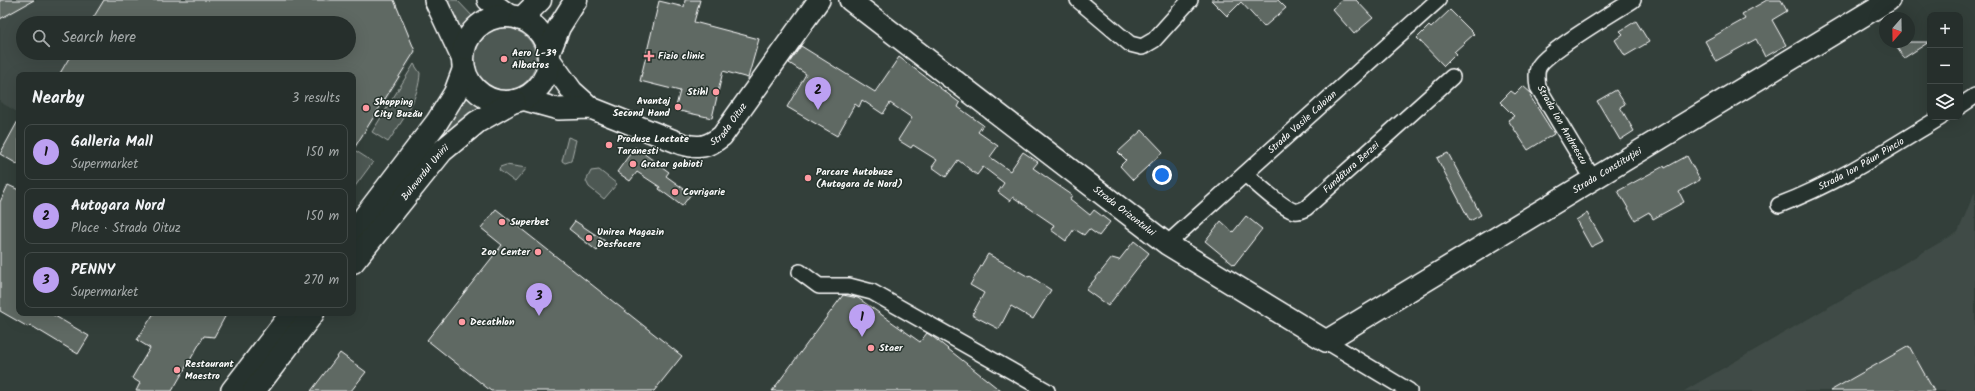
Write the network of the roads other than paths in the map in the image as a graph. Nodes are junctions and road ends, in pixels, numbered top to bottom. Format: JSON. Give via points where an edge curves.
{"nodes":[{"id":1,"x":435,"y":0,"type":"edge"},
{"id":2,"x":488,"y":0,"type":"edge"},
{"id":3,"x":540,"y":0,"type":"edge"},
{"id":4,"x":576,"y":0,"type":"edge"},
{"id":5,"x":819,"y":0,"type":"edge"},
{"id":6,"x":1078,"y":0,"type":"edge"},
{"id":7,"x":1190,"y":0,"type":"edge"},
{"id":8,"x":1438,"y":0,"type":"edge"},
{"id":9,"x":1632,"y":0,"type":"edge"},
{"id":10,"x":1889,"y":0,"type":"edge"},
{"id":11,"x":856,"y":2,"type":"edge"},
{"id":12,"x":516,"y":17,"type":"junction"},
{"id":13,"x":549,"y":55,"type":"junction"},
{"id":14,"x":464,"y":65,"type":"junction"},
{"id":15,"x":1452,"y":77,"type":"dead end"},
{"id":16,"x":1975,"y":96,"type":"edge"},
{"id":17,"x":518,"y":100,"type":"junction"},
{"id":18,"x":1963,"y":104,"type":"edge"},
{"id":19,"x":591,"y":108,"type":"junction"},
{"id":20,"x":1937,"y":120,"type":"edge"},
{"id":21,"x":1245,"y":174,"type":"junction"},
{"id":22,"x":1593,"y":179,"type":"junction"},
{"id":23,"x":1779,"y":205,"type":"dead end"},
{"id":24,"x":356,"y":228,"type":"edge"},
{"id":25,"x":1167,"y":244,"type":"junction"},
{"id":26,"x":356,"y":258,"type":"edge"},
{"id":27,"x":800,"y":272,"type":"dead end"},
{"id":28,"x":290,"y":316,"type":"edge"},
{"id":29,"x":311,"y":316,"type":"edge"},
{"id":30,"x":1326,"y":341,"type":"junction"},
{"id":31,"x":232,"y":391,"type":"edge"},
{"id":32,"x":254,"y":391,"type":"edge"},
{"id":33,"x":1047,"y":391,"type":"edge"},
{"id":34,"x":1409,"y":391,"type":"edge"}],
"edges":[{"from":1,"to":14,"type":"street"},
{"from":2,"to":12,"type":"street"},
{"from":3,"to":12,"type":"main road"},
{"from":4,"to":13,"type":"main road","via":[[559,27]]},
{"from":5,"to":19,"type":"street","name":"Strada Oituz","via":[[722,136],[713,144],[694,147]]},
{"from":6,"to":7,"type":"street","via":[[1130,44],[1142,47],[1154,40]]},
{"from":8,"to":21,"type":"street","name":"Strada Vasile Caloian"},
{"from":9,"to":22,"type":"street","name":"Strada Ion Andreescu","via":[[1552,52],[1538,68],[1536,77],[1538,86]]},
{"from":10,"to":22,"type":"street","name":"Strada Constituției"},
{"from":11,"to":25,"type":"street","name":"Strada Orizontului"},
{"from":12,"to":13,"type":"main road","via":[[531,24],[540,32]]},
{"from":12,"to":14,"type":"main road","via":[[499,16],[478,26],[465,46]]},
{"from":13,"to":17,"type":"main road","via":[[546,75],[540,85]]},
{"from":13,"to":19,"type":"street","name":"Strada Oituz","via":[[572,91]]},
{"from":14,"to":17,"type":"main road","via":[[471,84],[483,95],[498,101]]},
{"from":14,"to":24,"type":"main road","name":"Bulevardul Unirii","via":[[455,93],[437,122]]},
{"from":15,"to":21,"type":"street","name":"Fundătura Berzei","via":[[1299,212],[1292,211]]},
{"from":16,"to":18,"type":"street"},
{"from":17,"to":19,"type":"street","name":"Strada Oituz","via":[[558,109]]},
{"from":17,"to":26,"type":"main road","name":"Bulevardul Unirii","via":[[477,122],[442,152]]},
{"from":20,"to":23,"type":"street","name":"Strada Ion Păun Pincio","via":[[1851,172],[1815,191]]},
{"from":21,"to":25,"type":"street","name":"Strada Vasile Caloian"},
{"from":22,"to":30,"type":"street","name":"Strada Constituției"},
{"from":25,"to":30,"type":"street","name":"Strada Orizontului"},
{"from":27,"to":33,"type":"street","via":[[819,286],[850,286],[872,292]]},
{"from":28,"to":31,"type":"main road"},
{"from":29,"to":32,"type":"main road"},
{"from":30,"to":34,"type":"street","name":"Strada Orizontului"}]}
